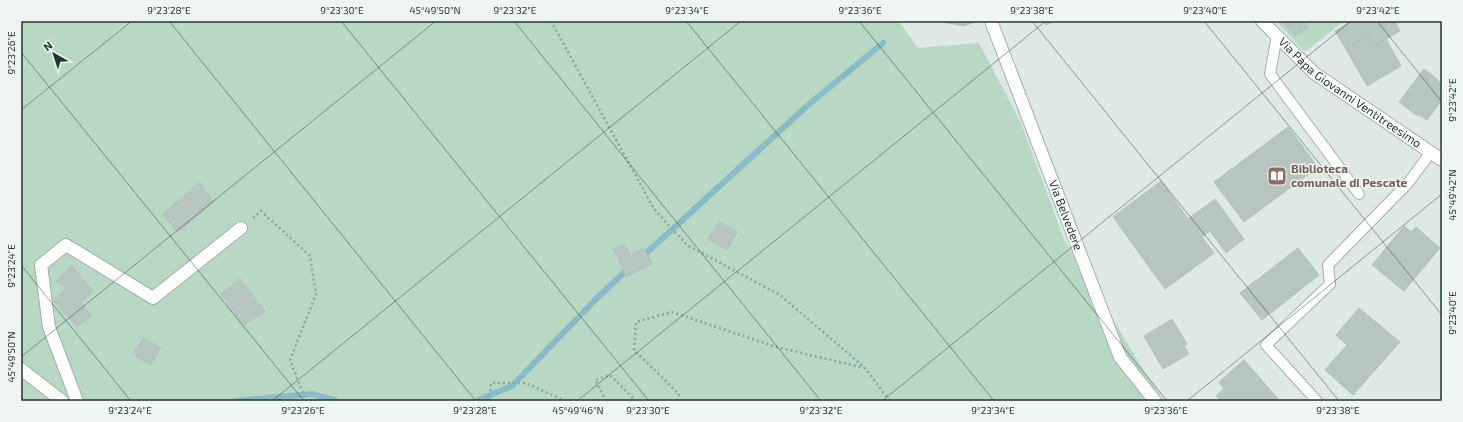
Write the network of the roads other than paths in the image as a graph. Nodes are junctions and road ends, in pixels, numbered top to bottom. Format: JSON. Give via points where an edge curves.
{"nodes":[{"id":1,"x":991,"y":21,"type":"edge"},
{"id":2,"x":1262,"y":21,"type":"edge"},
{"id":3,"x":1277,"y":36,"type":"junction"},
{"id":4,"x":1430,"y":152,"type":"junction"},
{"id":5,"x":1442,"y":160,"type":"edge"},
{"id":6,"x":1359,"y":194,"type":"dead end"},
{"id":7,"x":241,"y":228,"type":"road end"},
{"id":8,"x":21,"y":369,"type":"edge"},
{"id":9,"x":62,"y":401,"type":"edge"},
{"id":10,"x":78,"y":401,"type":"edge"},
{"id":11,"x":1155,"y":401,"type":"edge"},
{"id":12,"x":1317,"y":401,"type":"edge"}],
"edges":[{"from":1,"to":11,"type":"street","name":"Via Belvedere","via":[[1120,357]]},
{"from":2,"to":3,"type":"street","name":"Via Papa Giovanni Ventitreesimo"},
{"from":3,"to":4,"type":"street","name":"Via Papa Giovanni Ventitreesimo","via":[[1314,73]]},
{"from":3,"to":6,"type":"lane","via":[[1270,74]]},
{"from":4,"to":5,"type":"street","name":"Via Papa Giovanni Ventitreesimo"},
{"from":4,"to":12,"type":"lane","via":[[1409,182],[1328,265],[1330,284],[1266,345]]},
{"from":7,"to":10,"type":"street","via":[[153,298],[66,245],[42,265],[49,327]]},
{"from":8,"to":9,"type":"street"}]}
